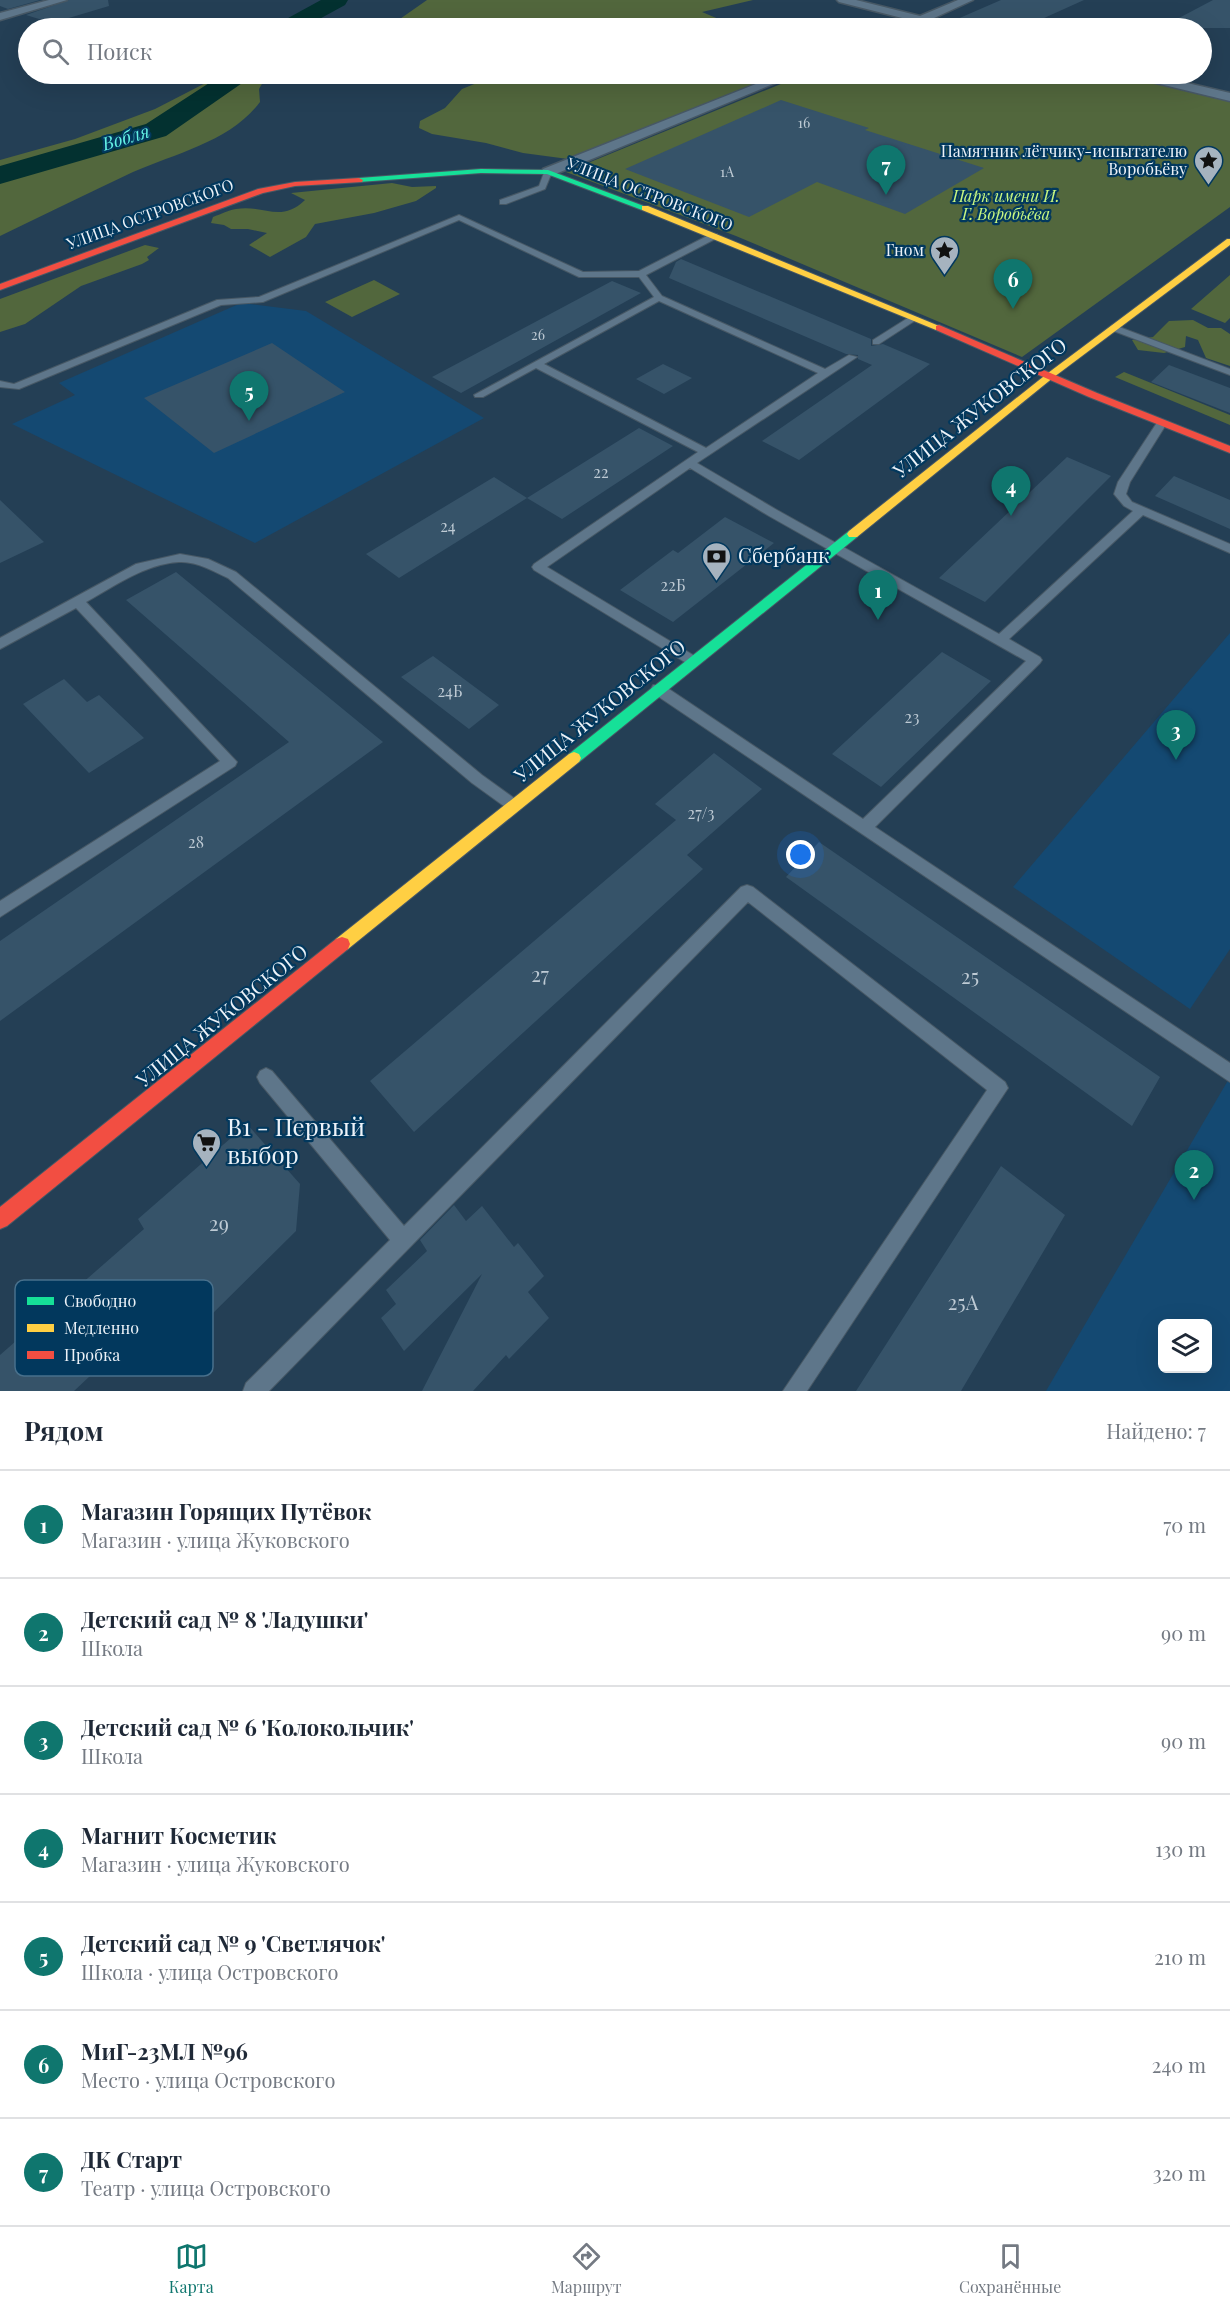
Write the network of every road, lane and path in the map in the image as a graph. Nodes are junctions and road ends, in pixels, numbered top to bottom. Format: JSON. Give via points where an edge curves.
{"nodes":[{"id":1,"x":61,"y":0,"type":"edge"},
{"id":2,"x":843,"y":0,"type":"edge"},
{"id":3,"x":967,"y":0,"type":"edge"},
{"id":4,"x":0,"y":17,"type":"edge"},
{"id":5,"x":912,"y":18,"type":"edge"},
{"id":6,"x":925,"y":18,"type":"edge"},
{"id":7,"x":766,"y":84,"type":"edge"},
{"id":8,"x":1176,"y":84,"type":"edge"},
{"id":9,"x":1230,"y":97,"type":"edge"},
{"id":10,"x":548,"y":172,"type":"junction"},
{"id":11,"x":503,"y":202,"type":"dead end"},
{"id":12,"x":479,"y":212,"type":"dead end"},
{"id":13,"x":464,"y":219,"type":"junction"},
{"id":14,"x":714,"y":236,"type":"junction"},
{"id":15,"x":1230,"y":241,"type":"edge"},
{"id":16,"x":1224,"y":253,"type":"edge"},
{"id":17,"x":641,"y":274,"type":"junction"},
{"id":18,"x":0,"y":286,"type":"edge"},
{"id":19,"x":659,"y":298,"type":"junction"},
{"id":20,"x":914,"y":318,"type":"junction"},
{"id":21,"x":1114,"y":328,"type":"junction"},
{"id":22,"x":876,"y":342,"type":"dead end"},
{"id":23,"x":852,"y":357,"type":"dead end"},
{"id":24,"x":536,"y":364,"type":"junction"},
{"id":25,"x":1230,"y":372,"type":"edge"},
{"id":26,"x":825,"y":373,"type":"junction"},
{"id":27,"x":1051,"y":375,"type":"junction"},
{"id":28,"x":0,"y":384,"type":"edge"},
{"id":29,"x":479,"y":395,"type":"dead end"},
{"id":30,"x":1162,"y":423,"type":"junction"},
{"id":31,"x":1230,"y":450,"type":"edge"},
{"id":32,"x":706,"y":452,"type":"junction"},
{"id":33,"x":689,"y":463,"type":"junction"},
{"id":34,"x":1141,"y":510,"type":"junction"},
{"id":35,"x":835,"y":548,"type":"junction"},
{"id":36,"x":1230,"y":549,"type":"edge"},
{"id":37,"x":77,"y":601,"type":"junction"},
{"id":38,"x":1000,"y":640,"type":"junction"},
{"id":39,"x":0,"y":644,"type":"edge"},
{"id":40,"x":693,"y":661,"type":"junction"},
{"id":41,"x":658,"y":689,"type":"junction"},
{"id":42,"x":513,"y":805,"type":"junction"},
{"id":43,"x":865,"y":827,"type":"junction"},
{"id":44,"x":0,"y":910,"type":"edge"},
{"id":45,"x":1230,"y":1073,"type":"edge"},
{"id":46,"x":266,"y":1077,"type":"dead end"},
{"id":47,"x":0,"y":1219,"type":"edge"},
{"id":48,"x":403,"y":1240,"type":"junction"},
{"id":49,"x":254,"y":1391,"type":"edge"},
{"id":50,"x":794,"y":1391,"type":"edge"}],
"edges":[{"from":1,"to":4,"type":"street"},
{"from":2,"to":5,"type":"street"},
{"from":3,"to":6,"type":"street"},
{"from":7,"to":10,"type":"street"},
{"from":8,"to":9,"type":"street"},
{"from":10,"to":11,"type":"lane","via":[[542,187]]},
{"from":10,"to":14,"type":"street","name":"УЛИЦА ОСТРОВСКОГО"},
{"from":10,"to":18,"type":"street","name":"УЛИЦА ОСТРОВСКОГО","via":[[481,171],[295,184],[261,191]]},
{"from":12,"to":13,"type":"lane"},
{"from":13,"to":17,"type":"lane","via":[[582,275]]},
{"from":13,"to":28,"type":"lane","via":[[459,217],[260,300],[220,302],[15,387]]},
{"from":14,"to":17,"type":"lane"},
{"from":14,"to":20,"type":"street","name":"УЛИЦА ОСТРОВСКОГО"},
{"from":15,"to":16,"type":"street","name":"УЛИЦА ЖУКОВСКОГО"},
{"from":16,"to":21,"type":"street","name":"УЛИЦА ЖУКОВСКОГО"},
{"from":17,"to":19,"type":"lane"},
{"from":19,"to":24,"type":"lane"},
{"from":19,"to":26,"type":"lane"},
{"from":20,"to":22,"type":"lane"},
{"from":20,"to":27,"type":"street","name":"УЛИЦА ОСТРОВСКОГО"},
{"from":21,"to":25,"type":"lane"},
{"from":21,"to":27,"type":"street","name":"УЛИЦА ЖУКОВСКОГО"},
{"from":23,"to":26,"type":"lane"},
{"from":24,"to":29,"type":"lane"},
{"from":24,"to":32,"type":"lane"},
{"from":26,"to":32,"type":"lane"},
{"from":27,"to":30,"type":"street","name":"УЛИЦА ОСТРОВСКОГО"},
{"from":27,"to":35,"type":"street","name":"УЛИЦА ЖУКОВСКОГО"},
{"from":30,"to":31,"type":"street","name":"УЛИЦА ОСТРОВСКОГО"},
{"from":30,"to":34,"type":"lane","via":[[1120,494],[1128,504]]},
{"from":32,"to":33,"type":"lane"},
{"from":33,"to":35,"type":"lane"},
{"from":33,"to":40,"type":"lane","via":[[538,567]]},
{"from":34,"to":36,"type":"lane"},
{"from":34,"to":38,"type":"lane"},
{"from":35,"to":38,"type":"lane"},
{"from":35,"to":40,"type":"street","name":"УЛИЦА ЖУКОВСКОГО"},
{"from":37,"to":39,"type":"lane"},
{"from":37,"to":42,"type":"lane","via":[[140,567],[180,558],[204,562],[232,575]]},
{"from":37,"to":44,"type":"lane","via":[[230,762]]},
{"from":38,"to":43,"type":"lane","via":[[1035,660]]},
{"from":40,"to":41,"type":"street","name":"УЛИЦА ЖУКОВСКОГО"},
{"from":41,"to":42,"type":"street","name":"УЛИЦА ЖУКОВСКОГО"},
{"from":41,"to":43,"type":"lane"},
{"from":42,"to":47,"type":"street","name":"УЛИЦА ЖУКОВСКОГО"},
{"from":43,"to":45,"type":"lane"},
{"from":46,"to":48,"type":"lane"},
{"from":48,"to":49,"type":"lane"},
{"from":48,"to":50,"type":"lane","via":[[747,892],[999,1088]]}]}
